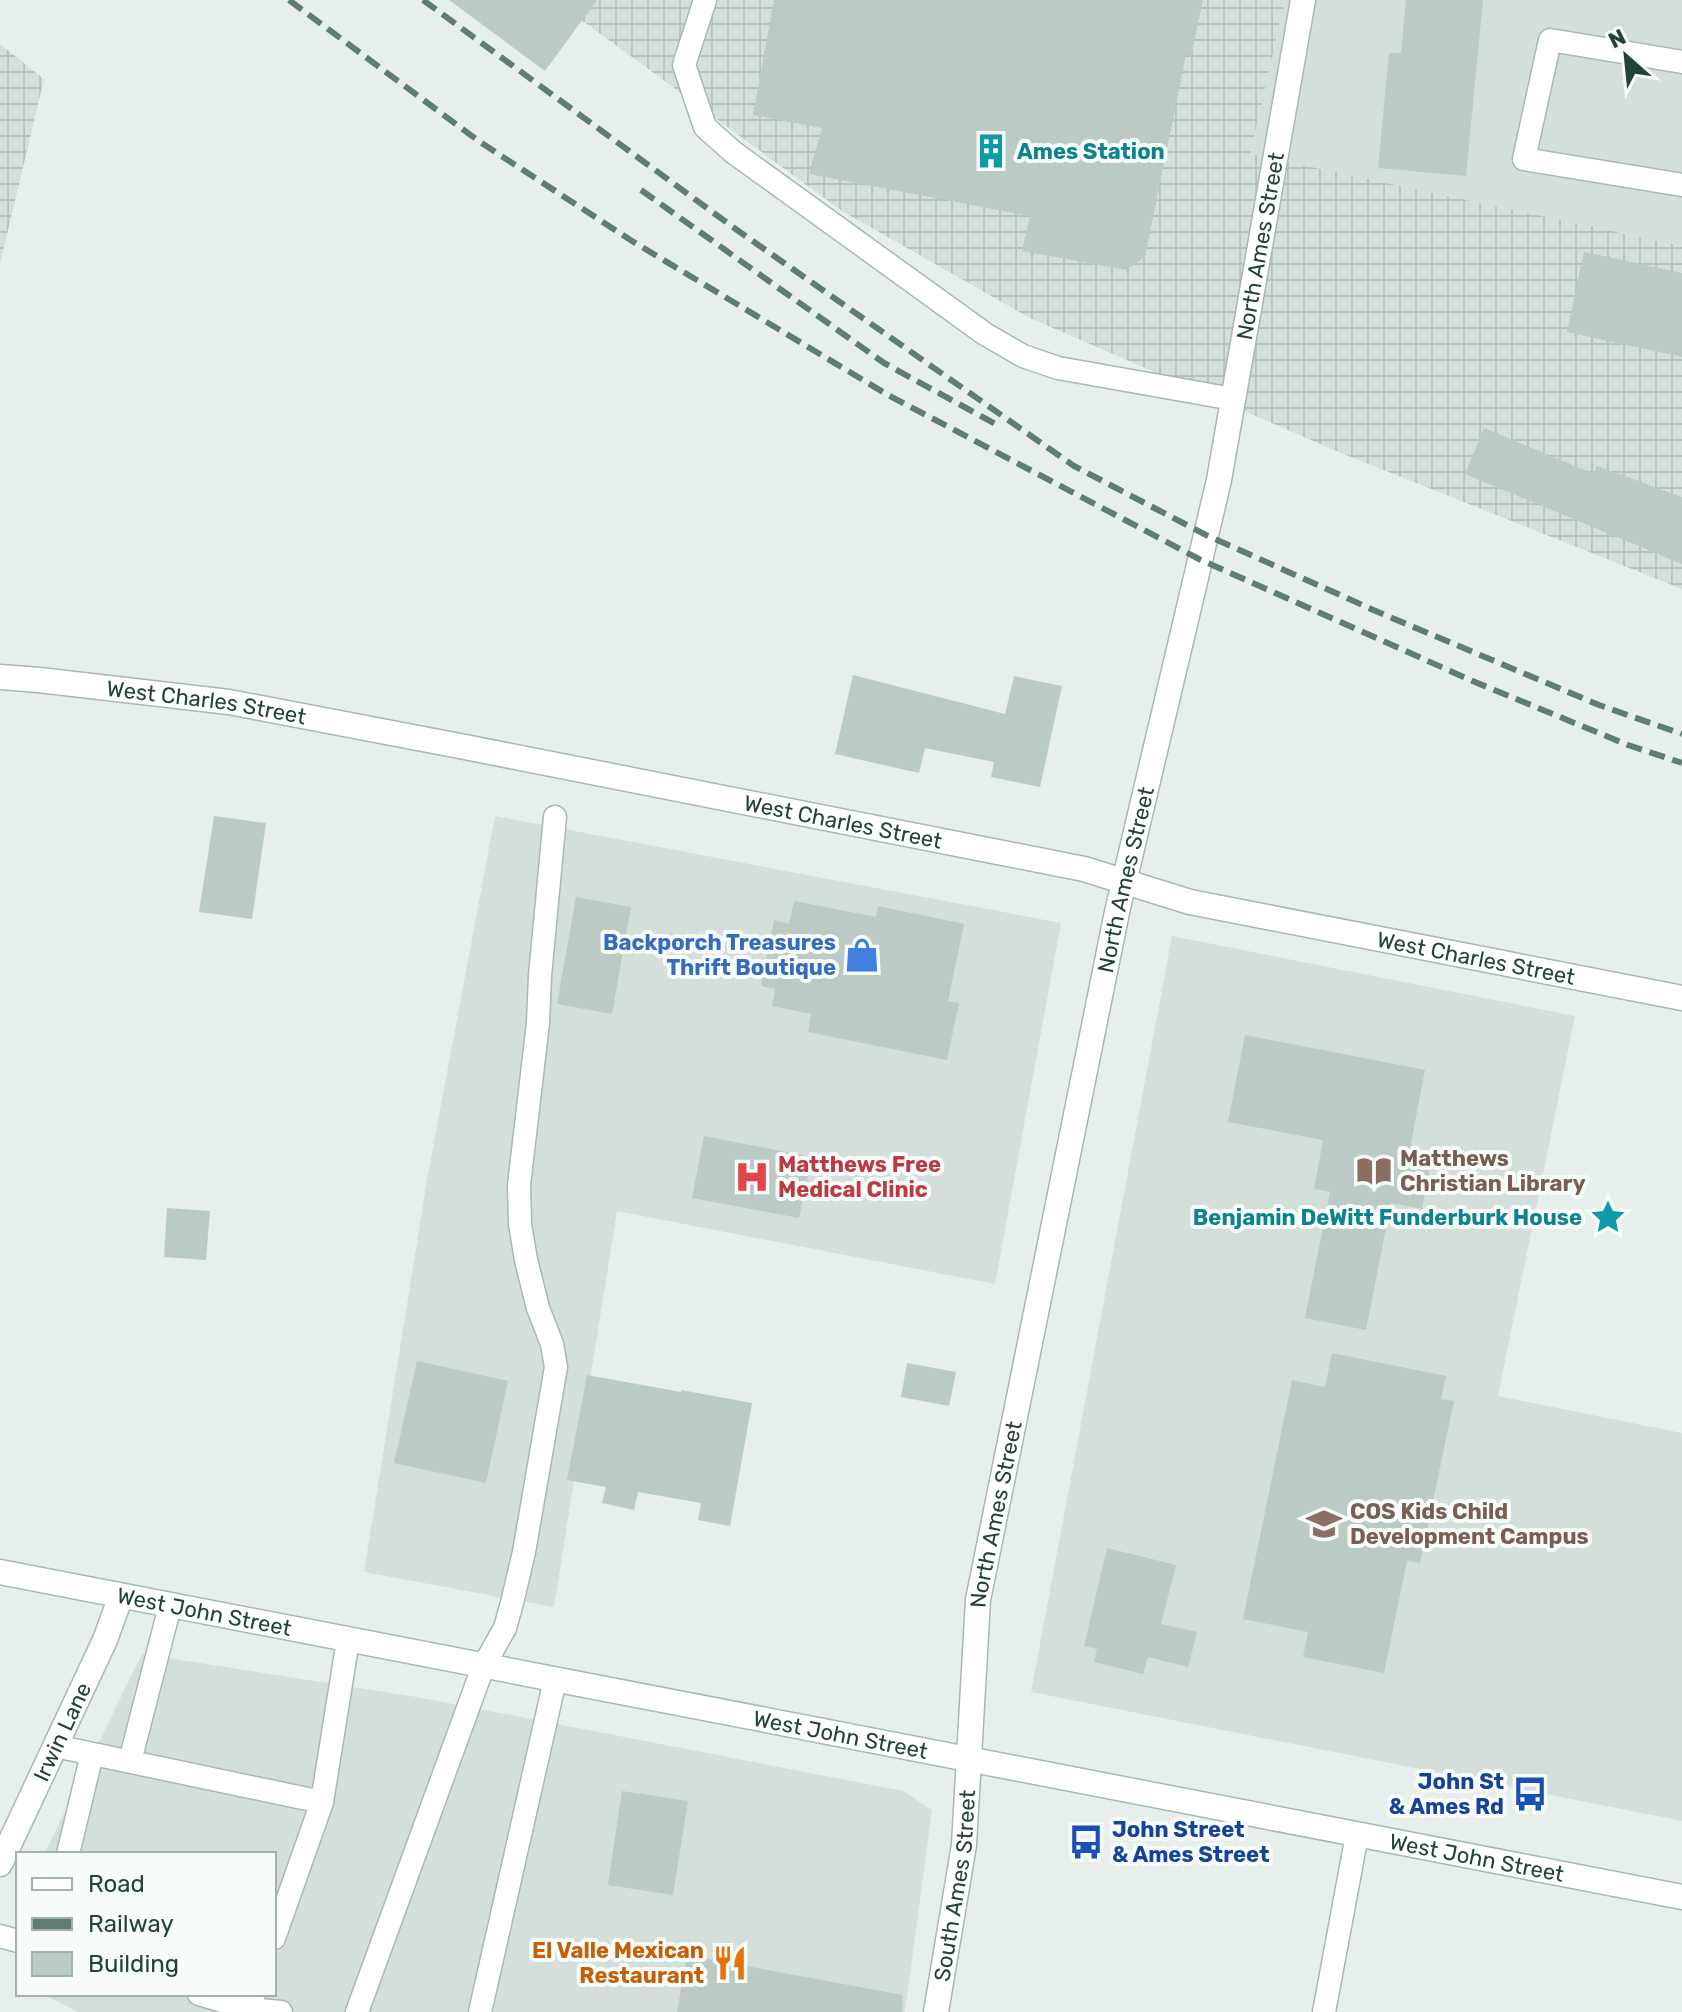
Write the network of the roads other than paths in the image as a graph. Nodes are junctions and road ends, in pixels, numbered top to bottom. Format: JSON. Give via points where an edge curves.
{"nodes":[{"id":1,"x":705,"y":0,"type":"edge"},
{"id":2,"x":1303,"y":0,"type":"edge"},
{"id":3,"x":1682,"y":62,"type":"edge"},
{"id":4,"x":1682,"y":185,"type":"edge"},
{"id":5,"x":1233,"y":399,"type":"junction"},
{"id":6,"x":0,"y":677,"type":"edge"},
{"id":7,"x":555,"y":817,"type":"dead end"},
{"id":8,"x":1124,"y":881,"type":"junction"},
{"id":9,"x":1682,"y":998,"type":"edge"},
{"id":10,"x":0,"y":1572,"type":"edge"},
{"id":11,"x":121,"y":1596,"type":"junction"},
{"id":12,"x":170,"y":1606,"type":"junction"},
{"id":13,"x":348,"y":1640,"type":"junction"},
{"id":14,"x":483,"y":1667,"type":"junction"},
{"id":15,"x":555,"y":1680,"type":"junction"},
{"id":16,"x":55,"y":1746,"type":"junction"},
{"id":17,"x":92,"y":1754,"type":"junction"},
{"id":18,"x":969,"y":1760,"type":"junction"},
{"id":19,"x":130,"y":1761,"type":"junction"},
{"id":20,"x":322,"y":1802,"type":"junction"},
{"id":21,"x":1357,"y":1835,"type":"junction"},
{"id":22,"x":68,"y":1852,"type":"edge"},
{"id":23,"x":0,"y":1864,"type":"edge"},
{"id":24,"x":1682,"y":1897,"type":"edge"},
{"id":25,"x":276,"y":1932,"type":"edge"},
{"id":26,"x":214,"y":1996,"type":"edge"},
{"id":27,"x":252,"y":2001,"type":"edge"},
{"id":28,"x":281,"y":2012,"type":"edge"},
{"id":29,"x":357,"y":2012,"type":"edge"},
{"id":30,"x":480,"y":2012,"type":"edge"},
{"id":31,"x":936,"y":2012,"type":"edge"},
{"id":32,"x":1324,"y":2012,"type":"edge"}],
"edges":[{"from":1,"to":5,"type":"lane","via":[[684,65],[705,127],[733,152],[1023,356],[1058,368]]},
{"from":2,"to":5,"type":"street","name":"North Ames Street"},
{"from":3,"to":4,"type":"lane","via":[[1550,40],[1524,159]]},
{"from":5,"to":8,"type":"street","name":"North Ames Street","via":[[1219,480]]},
{"from":6,"to":8,"type":"street","name":"West Charles Street","via":[[229,702]]},
{"from":7,"to":14,"type":"lane","via":[[519,1185],[526,1260],[556,1367],[512,1603]]},
{"from":8,"to":9,"type":"street","name":"West Charles Street","via":[[1190,902]]},
{"from":8,"to":18,"type":"street","name":"North Ames Street","via":[[978,1600]]},
{"from":10,"to":11,"type":"street","name":"West John Street"},
{"from":11,"to":12,"type":"street","name":"West John Street"},
{"from":11,"to":16,"type":"street","name":"Irwin Lane"},
{"from":12,"to":13,"type":"street","name":"West John Street"},
{"from":12,"to":19,"type":"lane"},
{"from":13,"to":14,"type":"street","name":"West John Street"},
{"from":13,"to":20,"type":"lane"},
{"from":14,"to":15,"type":"street","name":"West John Street"},
{"from":14,"to":29,"type":"lane"},
{"from":15,"to":18,"type":"street","name":"West John Street"},
{"from":15,"to":30,"type":"lane"},
{"from":16,"to":17,"type":"lane"},
{"from":16,"to":23,"type":"street","name":"Irwin Lane"},
{"from":17,"to":19,"type":"lane"},
{"from":17,"to":22,"type":"lane"},
{"from":18,"to":21,"type":"street","name":"West John Street"},
{"from":18,"to":31,"type":"street","name":"South Ames Street","via":[[964,1845]]},
{"from":19,"to":20,"type":"lane"},
{"from":20,"to":25,"type":"lane"},
{"from":21,"to":24,"type":"street","name":"West John Street"},
{"from":21,"to":32,"type":"lane"},
{"from":26,"to":27,"type":"lane"},
{"from":27,"to":28,"type":"lane"}]}
